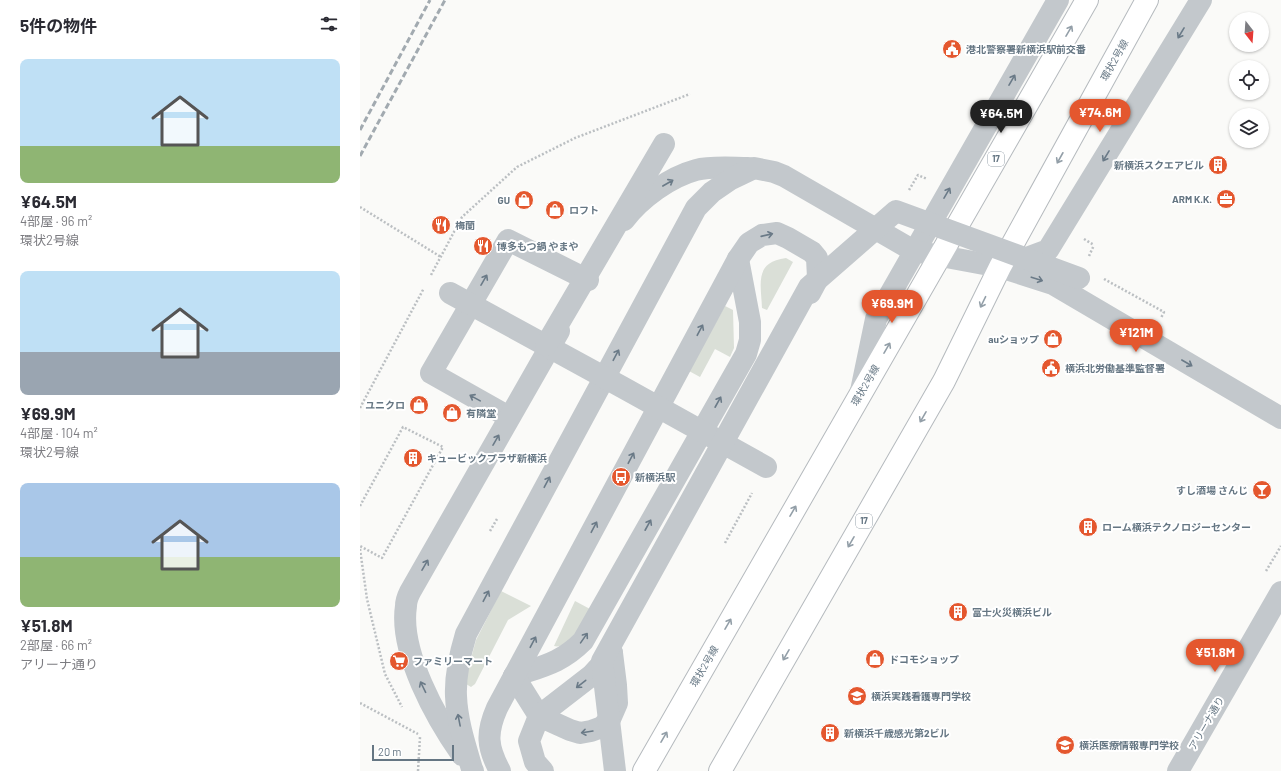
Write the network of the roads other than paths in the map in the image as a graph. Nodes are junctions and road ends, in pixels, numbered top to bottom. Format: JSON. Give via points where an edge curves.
{"nodes":[{"id":1,"x":1058,"y":0,"type":"edge"},
{"id":2,"x":1087,"y":0,"type":"edge"},
{"id":3,"x":1147,"y":0,"type":"edge"},
{"id":4,"x":1202,"y":0,"type":"edge"},
{"id":5,"x":664,"y":144,"type":"dead end"},
{"id":6,"x":754,"y":168,"type":"junction"},
{"id":7,"x":914,"y":251,"type":"junction"},
{"id":8,"x":940,"y":256,"type":"junction"},
{"id":9,"x":738,"y":259,"type":"junction"},
{"id":10,"x":1000,"y":267,"type":"junction"},
{"id":11,"x":1079,"y":278,"type":"dead end"},
{"id":12,"x":588,"y":280,"type":"junction"},
{"id":13,"x":450,"y":293,"type":"dead end"},
{"id":14,"x":546,"y":345,"type":"junction"},
{"id":15,"x":860,"y":394,"type":"junction"},
{"id":16,"x":509,"y":417,"type":"junction"},
{"id":17,"x":1281,"y":418,"type":"edge"},
{"id":18,"x":723,"y":443,"type":"junction"},
{"id":19,"x":766,"y":467,"type":"dead end"},
{"id":20,"x":1281,"y":592,"type":"edge"},
{"id":21,"x":612,"y":653,"type":"junction"},
{"id":22,"x":514,"y":676,"type":"junction"},
{"id":23,"x":539,"y":716,"type":"junction"},
{"id":24,"x":473,"y":770,"type":"edge"},
{"id":25,"x":500,"y":771,"type":"edge"},
{"id":26,"x":543,"y":771,"type":"edge"},
{"id":27,"x":615,"y":771,"type":"edge"},
{"id":28,"x":644,"y":771,"type":"edge"},
{"id":29,"x":720,"y":771,"type":"edge"},
{"id":30,"x":1178,"y":771,"type":"edge"}],
"edges":[{"from":7,"to":1,"type":"street","one_way":true},
{"from":8,"to":2,"type":"main road","name":"環状2号線","number":"17","one_way":true},
{"from":3,"to":10,"type":"main road","name":"環状2号線","number":"17","one_way":true},
{"from":4,"to":10,"type":"street","one_way":true,"via":[[1048,250]]},
{"from":5,"to":14,"type":"street","bridge":true},
{"from":6,"to":7,"type":"street","via":[[784,176]]},
{"from":12,"to":6,"type":"street","one_way":true,"via":[[634,207],[657,190],[683,174],[698,169]]},
{"from":24,"to":6,"type":"street","one_way":true,"via":[[461,732],[456,695],[457,674],[466,634],[696,208],[712,192]]},
{"from":7,"to":8,"type":"street"},
{"from":7,"to":15,"type":"street","via":[[876,319]]},
{"from":8,"to":10,"type":"street"},
{"from":15,"to":8,"type":"main road","name":"環状2号線","number":"17","one_way":true},
{"from":9,"to":21,"type":"street","one_way":true,"via":[[749,243],[762,235],[777,233],[812,252],[817,258],[818,278]]},
{"from":22,"to":9,"type":"street","one_way":true},
{"from":22,"to":9,"type":"street","one_way":true,"via":[[554,663],[583,641],[746,354],[750,340],[750,322]]},
{"from":10,"to":17,"type":"street","one_way":true,"via":[[1053,284]]},
{"from":10,"to":29,"type":"main road","name":"環状2号線","number":"17","one_way":true,"via":[[944,382]]},
{"from":11,"to":18,"type":"street","bridge":true,"via":[[890,208],[809,287]]},
{"from":12,"to":16,"type":"street"},
{"from":16,"to":12,"type":"street","one_way":true,"via":[[431,373],[508,240]]},
{"from":13,"to":14,"type":"street","bridge":true},
{"from":14,"to":18,"type":"street","bridge":true},
{"from":28,"to":15,"type":"main road","name":"環状2号線","number":"17","one_way":true},
{"from":24,"to":16,"type":"street","one_way":true,"via":[[450,738],[417,675],[406,634],[406,607],[410,592]]},
{"from":18,"to":19,"type":"street","bridge":true},
{"from":18,"to":27,"type":"street","bridge":true,"via":[[602,661]]},
{"from":20,"to":30,"type":"street","name":"アリーナ通り"},
{"from":21,"to":23,"type":"street","one_way":true,"via":[[592,675]]},
{"from":21,"to":23,"type":"street","one_way":true,"via":[[617,703],[610,719],[602,727],[580,733]]},
{"from":22,"to":23,"type":"street"},
{"from":22,"to":25,"type":"street","via":[[497,708],[489,731],[494,760]]},
{"from":23,"to":26,"type":"street","via":[[529,742],[536,762]]}]}
